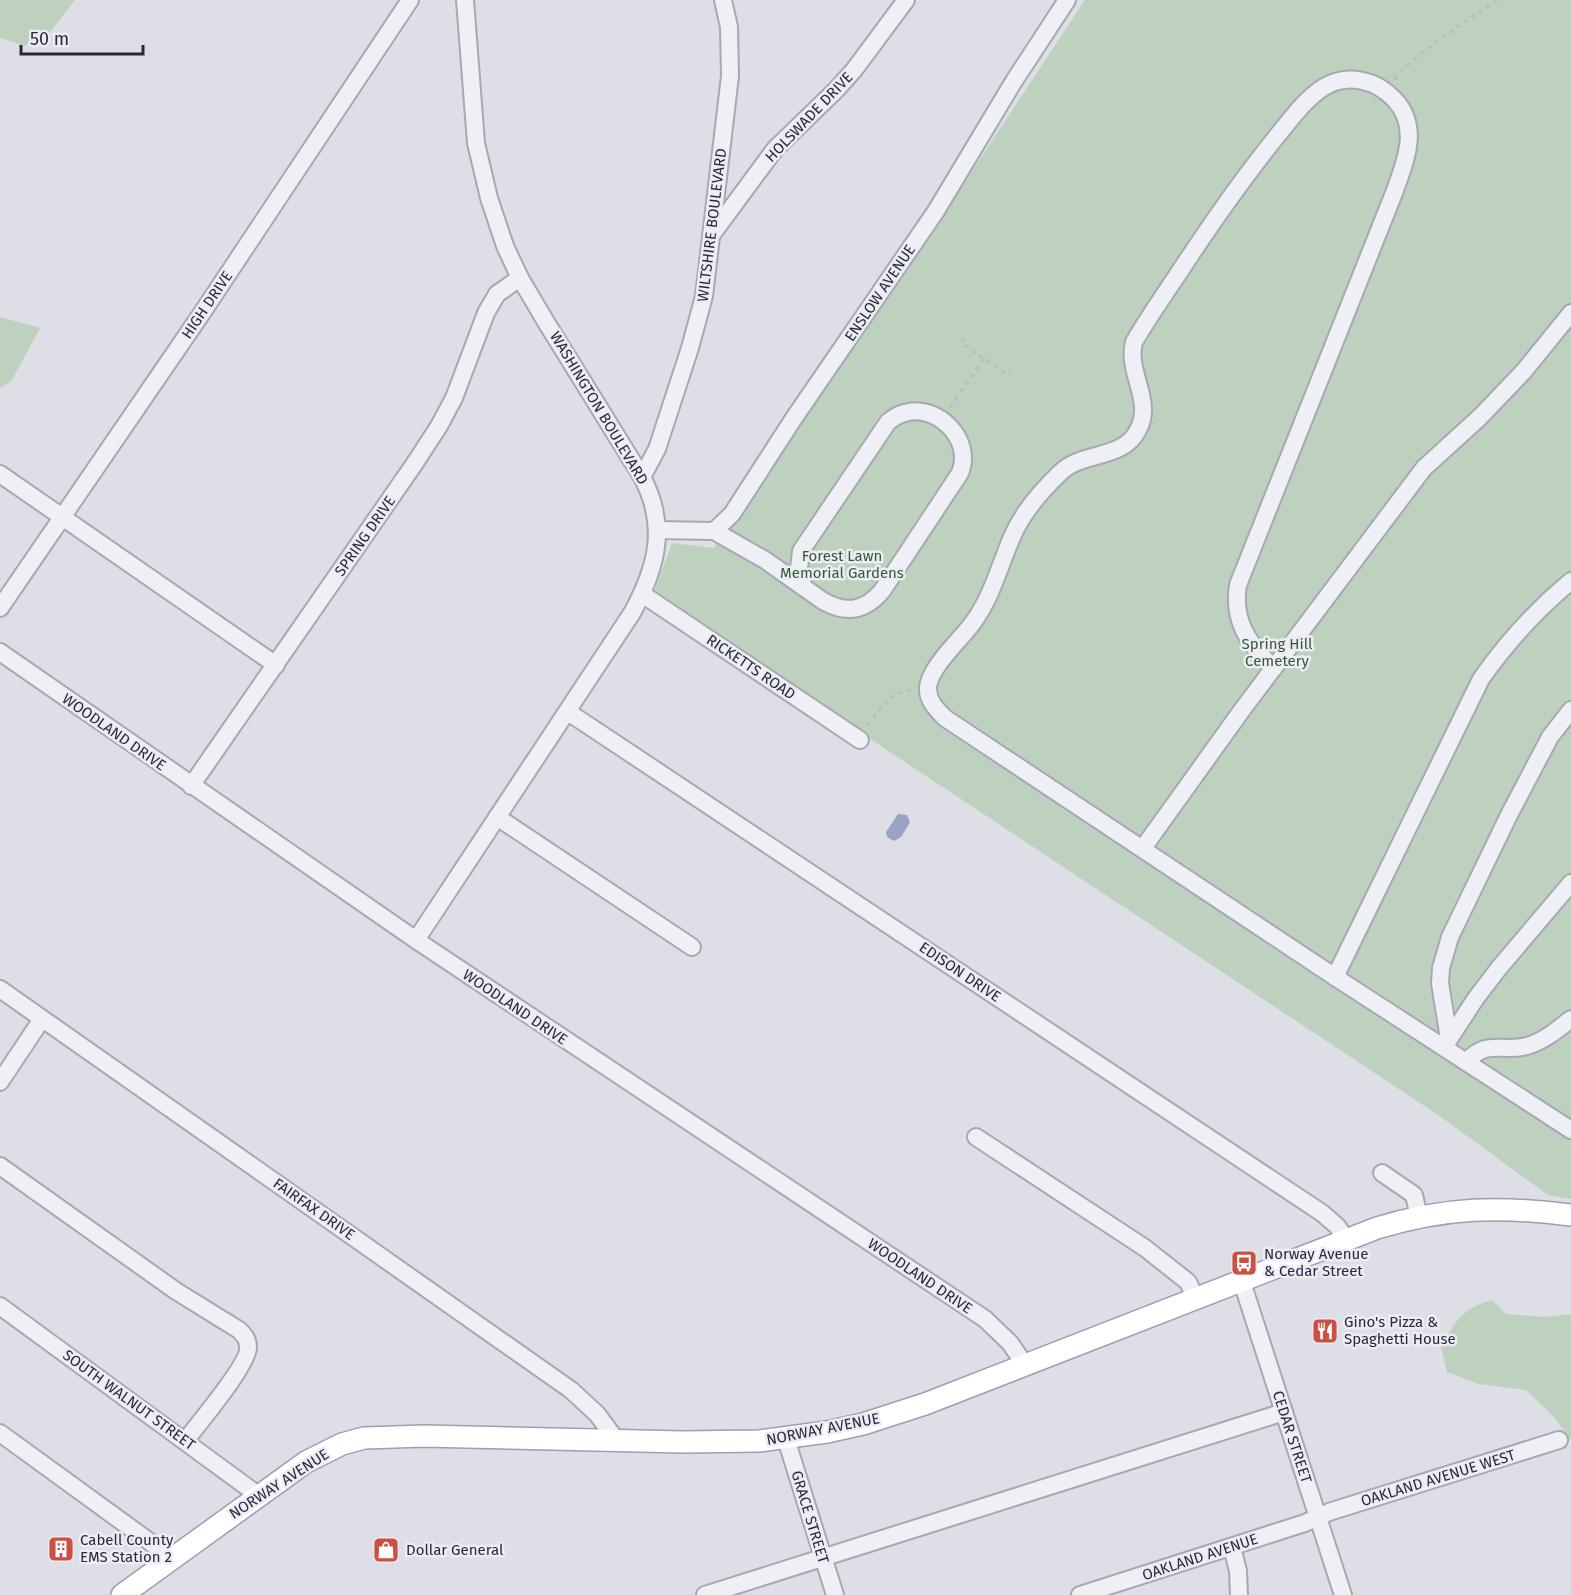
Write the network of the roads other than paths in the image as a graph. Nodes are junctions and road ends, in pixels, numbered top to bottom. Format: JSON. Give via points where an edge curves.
{"nodes":[{"id":1,"x":410,"y":0,"type":"edge"},
{"id":2,"x":723,"y":0,"type":"edge"},
{"id":3,"x":906,"y":0,"type":"edge"},
{"id":4,"x":1067,"y":0,"type":"edge"},
{"id":5,"x":466,"y":1,"type":"edge"},
{"id":6,"x":712,"y":233,"type":"junction"},
{"id":7,"x":520,"y":278,"type":"junction"},
{"id":8,"x":1571,"y":313,"type":"edge"},
{"id":9,"x":0,"y":474,"type":"edge"},
{"id":10,"x":642,"y":477,"type":"junction"},
{"id":11,"x":62,"y":517,"type":"junction"},
{"id":12,"x":657,"y":530,"type":"junction"},
{"id":13,"x":714,"y":531,"type":"junction"},
{"id":14,"x":801,"y":551,"type":"junction"},
{"id":15,"x":765,"y":560,"type":"junction"},
{"id":16,"x":1571,"y":581,"type":"edge"},
{"id":17,"x":803,"y":586,"type":"junction"},
{"id":18,"x":642,"y":594,"type":"junction"},
{"id":19,"x":0,"y":608,"type":"edge"},
{"id":20,"x":0,"y":652,"type":"edge"},
{"id":21,"x":276,"y":665,"type":"junction"},
{"id":22,"x":1274,"y":668,"type":"junction"},
{"id":23,"x":1571,"y":710,"type":"edge"},
{"id":24,"x":568,"y":712,"type":"junction"},
{"id":25,"x":856,"y":737,"type":"road end"},
{"id":26,"x":191,"y":786,"type":"junction"},
{"id":27,"x":497,"y":818,"type":"junction"},
{"id":28,"x":1143,"y":848,"type":"junction"},
{"id":29,"x":1571,"y":883,"type":"edge"},
{"id":30,"x":416,"y":940,"type":"junction"},
{"id":31,"x":692,"y":947,"type":"dead end"},
{"id":32,"x":1335,"y":977,"type":"junction"},
{"id":33,"x":0,"y":989,"type":"edge"},
{"id":34,"x":42,"y":1019,"type":"junction"},
{"id":35,"x":1571,"y":1019,"type":"edge"},
{"id":36,"x":1446,"y":1043,"type":"junction"},
{"id":37,"x":1466,"y":1062,"type":"junction"},
{"id":38,"x":0,"y":1082,"type":"edge"},
{"id":39,"x":1571,"y":1130,"type":"edge"},
{"id":40,"x":976,"y":1137,"type":"dead end"},
{"id":41,"x":0,"y":1166,"type":"edge"},
{"id":42,"x":1382,"y":1173,"type":"dead end"},
{"id":43,"x":1571,"y":1215,"type":"edge"},
{"id":44,"x":1419,"y":1217,"type":"junction"},
{"id":45,"x":1346,"y":1239,"type":"junction"},
{"id":46,"x":1241,"y":1279,"type":"junction"},
{"id":47,"x":1195,"y":1297,"type":"junction"},
{"id":48,"x":0,"y":1306,"type":"edge"},
{"id":49,"x":1025,"y":1365,"type":"junction"},
{"id":50,"x":1284,"y":1412,"type":"junction"},
{"id":51,"x":0,"y":1432,"type":"edge"},
{"id":52,"x":786,"y":1438,"type":"junction"},
{"id":53,"x":1559,"y":1440,"type":"dead end"},
{"id":54,"x":185,"y":1441,"type":"junction"},
{"id":55,"x":617,"y":1441,"type":"junction"},
{"id":56,"x":258,"y":1495,"type":"junction"},
{"id":57,"x":1318,"y":1517,"type":"junction"},
{"id":58,"x":1232,"y":1547,"type":"junction"},
{"id":59,"x":172,"y":1558,"type":"junction"},
{"id":60,"x":823,"y":1558,"type":"junction"},
{"id":61,"x":122,"y":1595,"type":"edge"},
{"id":62,"x":705,"y":1595,"type":"edge"},
{"id":63,"x":836,"y":1595,"type":"edge"},
{"id":64,"x":1080,"y":1595,"type":"edge"},
{"id":65,"x":1239,"y":1595,"type":"edge"},
{"id":66,"x":1343,"y":1595,"type":"edge"}],
"edges":[{"from":1,"to":11,"type":"street","name":"HIGH DRIVE"},
{"from":2,"to":6,"type":"street","name":"WILTSHIRE BOULEVARD","via":[[729,27],[730,76]]},
{"from":3,"to":6,"type":"street","name":"HOLSWADE DRIVE","via":[[848,77],[775,149]]},
{"from":4,"to":13,"type":"street","name":"ENSLOW AVENUE","via":[[936,211],[732,514]]},
{"from":5,"to":7,"type":"street","name":"WASHINGTON BOULEVARD","via":[[476,143],[497,223]]},
{"from":6,"to":10,"type":"street","name":"WILTSHIRE BOULEVARD","via":[[699,316],[657,449]]},
{"from":7,"to":10,"type":"street","name":"WASHINGTON BOULEVARD"},
{"from":7,"to":21,"type":"street","name":"SPRING DRIVE","via":[[497,294],[439,426]]},
{"from":8,"to":22,"type":"street","via":[[1524,371],[1424,468]]},
{"from":9,"to":11,"type":"street"},
{"from":10,"to":12,"type":"street","name":"WASHINGTON BOULEVARD","via":[[653,502]]},
{"from":11,"to":19,"type":"street","name":"HIGH DRIVE"},
{"from":11,"to":21,"type":"street"},
{"from":12,"to":13,"type":"street"},
{"from":12,"to":18,"type":"street","name":"WASHINGTON BOULEVARD","via":[[654,563]]},
{"from":13,"to":15,"type":"street"},
{"from":14,"to":15,"type":"street","via":[[785,560]]},
{"from":14,"to":17,"type":"street","via":[[799,569]]},
{"from":14,"to":17,"type":"street","via":[[888,422],[905,412],[924,412],[957,435],[964,454],[960,473],[875,599],[860,608],[841,609]]},
{"from":15,"to":17,"type":"street"},
{"from":16,"to":32,"type":"street","via":[[1533,615],[1481,679]]},
{"from":18,"to":24,"type":"street","name":"WASHINGTON BOULEVARD"},
{"from":18,"to":25,"type":"street","name":"RICKETTS ROAD"},
{"from":20,"to":26,"type":"street","name":"WOODLAND DRIVE"},
{"from":21,"to":26,"type":"street","name":"SPRING DRIVE"},
{"from":22,"to":28,"type":"street"},
{"from":22,"to":28,"type":"street","via":[[1255,648],[1240,622],[1236,610],[1238,585],[1406,161],[1406,114],[1385,90],[1358,79],[1326,86],[1311,97],[1244,178],[1200,240],[1134,342],[1133,367],[1144,410],[1138,432],[1130,442],[1076,462],[1052,480],[1013,535],[987,602],[940,663],[928,687],[930,700],[945,718]]},
{"from":23,"to":36,"type":"street","via":[[1550,737],[1450,937],[1440,982]]},
{"from":24,"to":27,"type":"street","name":"WASHINGTON BOULEVARD"},
{"from":24,"to":45,"type":"street","name":"EDISON DRIVE","via":[[1322,1213]]},
{"from":26,"to":30,"type":"street","name":"WOODLAND DRIVE"},
{"from":27,"to":30,"type":"street","name":"WASHINGTON BOULEVARD"},
{"from":27,"to":31,"type":"street"},
{"from":28,"to":32,"type":"street"},
{"from":29,"to":36,"type":"street","via":[[1499,968]]},
{"from":30,"to":49,"type":"street","name":"WOODLAND DRIVE","via":[[985,1319],[1011,1343]]},
{"from":32,"to":36,"type":"street"},
{"from":33,"to":34,"type":"street","name":"FAIRFAX DRIVE"},
{"from":34,"to":38,"type":"street"},
{"from":34,"to":55,"type":"street","name":"FAIRFAX DRIVE","via":[[572,1390]]},
{"from":35,"to":37,"type":"street","via":[[1541,1041],[1522,1047],[1485,1048]]},
{"from":36,"to":37,"type":"street"},
{"from":37,"to":39,"type":"street"},
{"from":40,"to":47,"type":"street","via":[[1145,1248],[1188,1282]]},
{"from":41,"to":54,"type":"street","via":[[246,1338],[249,1348],[242,1364]]},
{"from":42,"to":44,"type":"street","via":[[1414,1196]]},
{"from":43,"to":44,"type":"main road","name":"NORWAY AVENUE","via":[[1495,1208]]},
{"from":44,"to":45,"type":"main road","name":"NORWAY AVENUE"},
{"from":45,"to":46,"type":"main road","name":"NORWAY AVENUE"},
{"from":46,"to":47,"type":"main road","name":"NORWAY AVENUE"},
{"from":46,"to":50,"type":"street","name":"CEDAR STREET"},
{"from":47,"to":49,"type":"main road","name":"NORWAY AVENUE"},
{"from":48,"to":54,"type":"street","name":"SOUTH WALNUT STREET"},
{"from":49,"to":52,"type":"main road","name":"NORWAY AVENUE","via":[[885,1418]]},
{"from":50,"to":57,"type":"street","name":"CEDAR STREET"},
{"from":50,"to":60,"type":"street"},
{"from":51,"to":59,"type":"street"},
{"from":52,"to":55,"type":"main road","name":"NORWAY AVENUE","via":[[732,1442]]},
{"from":52,"to":60,"type":"street","name":"GRACE STREET"},
{"from":53,"to":57,"type":"street","name":"OAKLAND AVENUE WEST"},
{"from":54,"to":56,"type":"street","name":"SOUTH WALNUT STREET"},
{"from":55,"to":56,"type":"main road","name":"NORWAY AVENUE","via":[[364,1438],[324,1452]]},
{"from":56,"to":59,"type":"main road","name":"NORWAY AVENUE"},
{"from":57,"to":58,"type":"street","name":"OAKLAND AVENUE"},
{"from":57,"to":66,"type":"street","name":"CEDAR STREET"},
{"from":58,"to":64,"type":"street","name":"OAKLAND AVENUE"},
{"from":58,"to":65,"type":"street"},
{"from":59,"to":61,"type":"main road","name":"NORWAY AVENUE"},
{"from":60,"to":62,"type":"street"},
{"from":60,"to":63,"type":"street","name":"GRACE STREET"}]}
